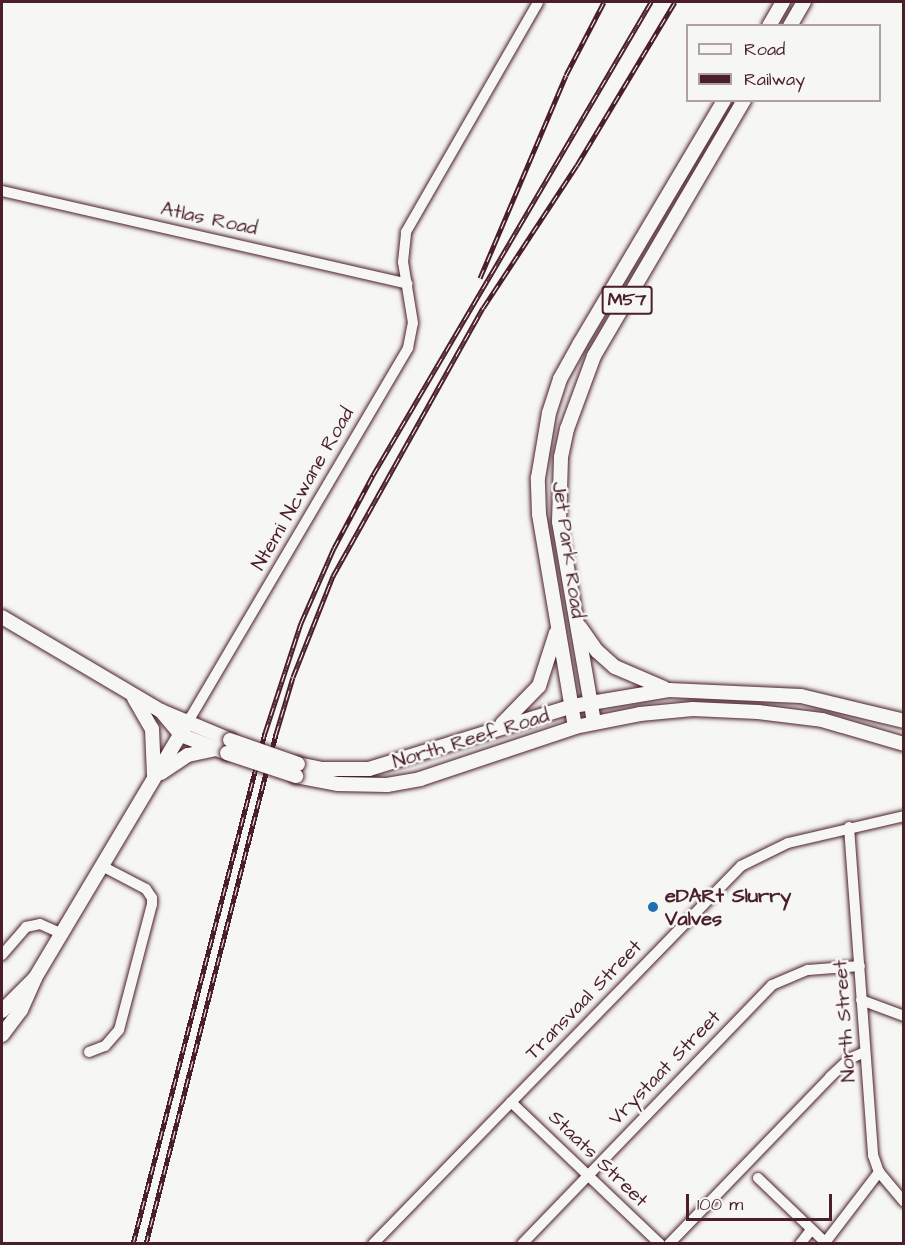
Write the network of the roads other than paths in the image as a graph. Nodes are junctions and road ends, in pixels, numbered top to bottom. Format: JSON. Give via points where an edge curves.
{"nodes":[{"id":1,"x":538,"y":2,"type":"edge"},
{"id":2,"x":783,"y":2,"type":"edge"},
{"id":3,"x":804,"y":2,"type":"edge"},
{"id":4,"x":770,"y":24,"type":"edge"},
{"id":5,"x":791,"y":24,"type":"edge"},
{"id":6,"x":723,"y":102,"type":"edge"},
{"id":7,"x":743,"y":102,"type":"edge"},
{"id":8,"x":2,"y":191,"type":"edge"},
{"id":9,"x":407,"y":284,"type":"junction"},
{"id":10,"x":2,"y":617,"type":"edge"},
{"id":11,"x":576,"y":620,"type":"junction"},
{"id":12,"x":558,"y":622,"type":"junction"},
{"id":13,"x":128,"y":690,"type":"junction"},
{"id":14,"x":669,"y":690,"type":"junction"},
{"id":15,"x":591,"y":702,"type":"junction"},
{"id":16,"x":573,"y":706,"type":"junction"},
{"id":17,"x":161,"y":711,"type":"junction"},
{"id":18,"x":189,"y":720,"type":"junction"},
{"id":19,"x":903,"y":721,"type":"edge"},
{"id":20,"x":594,"y":722,"type":"junction"},
{"id":21,"x":575,"y":727,"type":"junction"},
{"id":22,"x":495,"y":729,"type":"junction"},
{"id":23,"x":181,"y":735,"type":"junction"},
{"id":24,"x":903,"y":744,"type":"edge"},
{"id":25,"x":225,"y":747,"type":"junction"},
{"id":26,"x":297,"y":770,"type":"junction"},
{"id":27,"x":154,"y":778,"type":"junction"},
{"id":28,"x":903,"y":816,"type":"edge"},
{"id":29,"x":849,"y":827,"type":"junction"},
{"id":30,"x":102,"y":866,"type":"junction"},
{"id":31,"x":62,"y":934,"type":"junction"},
{"id":32,"x":2,"y":955,"type":"edge"},
{"id":33,"x":860,"y":966,"type":"junction"},
{"id":34,"x":35,"y":978,"type":"junction"},
{"id":35,"x":861,"y":1000,"type":"junction"},
{"id":36,"x":2,"y":1011,"type":"edge"},
{"id":37,"x":903,"y":1016,"type":"edge"},
{"id":38,"x":2,"y":1035,"type":"edge"},
{"id":39,"x":89,"y":1052,"type":"dead end"},
{"id":40,"x":865,"y":1052,"type":"junction"},
{"id":41,"x":511,"y":1102,"type":"junction"},
{"id":42,"x":879,"y":1172,"type":"junction"},
{"id":43,"x":589,"y":1174,"type":"junction"},
{"id":44,"x":758,"y":1178,"type":"dead end"},
{"id":45,"x":903,"y":1202,"type":"edge"},
{"id":46,"x":811,"y":1230,"type":"junction"},
{"id":47,"x":824,"y":1243,"type":"edge"},
{"id":48,"x":373,"y":1244,"type":"edge"},
{"id":49,"x":522,"y":1244,"type":"edge"},
{"id":50,"x":660,"y":1244,"type":"edge"},
{"id":51,"x":669,"y":1244,"type":"edge"},
{"id":52,"x":800,"y":1244,"type":"edge"}],
"edges":[{"from":1,"to":9,"type":"street","name":"Ntemi Ncwane Road","via":[[409,225],[403,252]]},
{"from":2,"to":4,"type":"main road"},
{"from":3,"to":5,"type":"main road"},
{"from":6,"to":12,"type":"main road","name":"Jet Park Road","number":"M57","via":[[580,343],[552,404],[543,443],[538,496]]},
{"from":7,"to":11,"type":"main road","name":"Jet Park Road","number":"M57","via":[[594,356],[574,405],[561,457],[558,513]]},
{"from":8,"to":9,"type":"street","name":"Atlas Road"},
{"from":9,"to":18,"type":"street","name":"Ntemi Ncwane Road","via":[[413,323],[408,348]]},
{"from":10,"to":13,"type":"main road","name":"North Reef Road"},
{"from":11,"to":14,"type":"main road","via":[[597,651],[615,667]]},
{"from":11,"to":15,"type":"main road","name":"Jet Park Road","number":"M57"},
{"from":12,"to":16,"type":"main road","name":"Jet Park Road","number":"M57"},
{"from":12,"to":22,"type":"main road","via":[[549,664],[539,686],[521,708]]},
{"from":13,"to":17,"type":"main road","name":"North Reef Road"},
{"from":13,"to":27,"type":"main road","via":[[152,729]]},
{"from":14,"to":15,"type":"main road"},
{"from":14,"to":19,"type":"main road","via":[[801,696]]},
{"from":15,"to":16,"type":"main road","name":"North Reef Road"},
{"from":15,"to":20,"type":"main road","name":"Jet Park Road","number":"M57"},
{"from":16,"to":21,"type":"main road","name":"Jet Park Road","number":"M57"},
{"from":16,"to":22,"type":"main road","name":"North Reef Road"},
{"from":17,"to":18,"type":"main road","name":"North Reef Road"},
{"from":17,"to":23,"type":"main road","name":"North Reef Road"},
{"from":18,"to":23,"type":"main road","name":"Ntemi Ncwane Road"},
{"from":18,"to":25,"type":"main road","name":"North Reef Road"},
{"from":20,"to":21,"type":"main road","name":"North Reef Road"},
{"from":20,"to":24,"type":"main road","via":[[693,710],[758,712],[822,720]]},
{"from":21,"to":26,"type":"main road","name":"North Reef Road","via":[[420,778],[387,785],[338,784]]},
{"from":22,"to":26,"type":"main road","name":"North Reef Road","via":[[369,769]]},
{"from":23,"to":25,"type":"main road","name":"North Reef Road"},
{"from":23,"to":27,"type":"main road","name":"Ntemi Ncwane Road"},
{"from":25,"to":26,"type":"main road","name":"North Reef Road","bridge":true},
{"from":25,"to":27,"type":"main road","via":[[188,755]]},
{"from":27,"to":30,"type":"main road","name":"Ntemi Ncwane Road"},
{"from":28,"to":29,"type":"street","name":"Transvaal Street"},
{"from":29,"to":33,"type":"street","name":"North Street"},
{"from":29,"to":41,"type":"street","name":"Transvaal Street","via":[[769,849],[741,866]]},
{"from":30,"to":31,"type":"main road","name":"Ntemi Ncwane Road"},
{"from":30,"to":39,"type":"street","via":[[146,890],[152,904],[119,1030],[105,1046]]},
{"from":31,"to":32,"type":"street","via":[[40,924],[26,927]]},
{"from":31,"to":34,"type":"main road","name":"Ntemi Ncwane Road"},
{"from":33,"to":35,"type":"street","name":"North Street"},
{"from":33,"to":43,"type":"street","name":"Vrystaat Street","via":[[808,970],[772,985]]},
{"from":34,"to":36,"type":"main road","name":"Ntemi Ncwane Road"},
{"from":34,"to":38,"type":"main road","name":"Ntemi Ncwane Road","via":[[29,996]]},
{"from":35,"to":37,"type":"street"},
{"from":35,"to":40,"type":"street","name":"North Street"},
{"from":40,"to":42,"type":"street","name":"North Street","via":[[873,1155]]},
{"from":40,"to":51,"type":"street","via":[[849,1059],[830,1077]]},
{"from":41,"to":43,"type":"street","name":"Staats Street"},
{"from":41,"to":48,"type":"street","name":"Transvaal Street"},
{"from":42,"to":45,"type":"street","name":"North Street"},
{"from":42,"to":47,"type":"street"},
{"from":43,"to":49,"type":"street","name":"Vrystaat Street"},
{"from":43,"to":50,"type":"street","name":"Staats Street"},
{"from":44,"to":46,"type":"street"},
{"from":46,"to":47,"type":"street"},
{"from":46,"to":52,"type":"street"}]}
